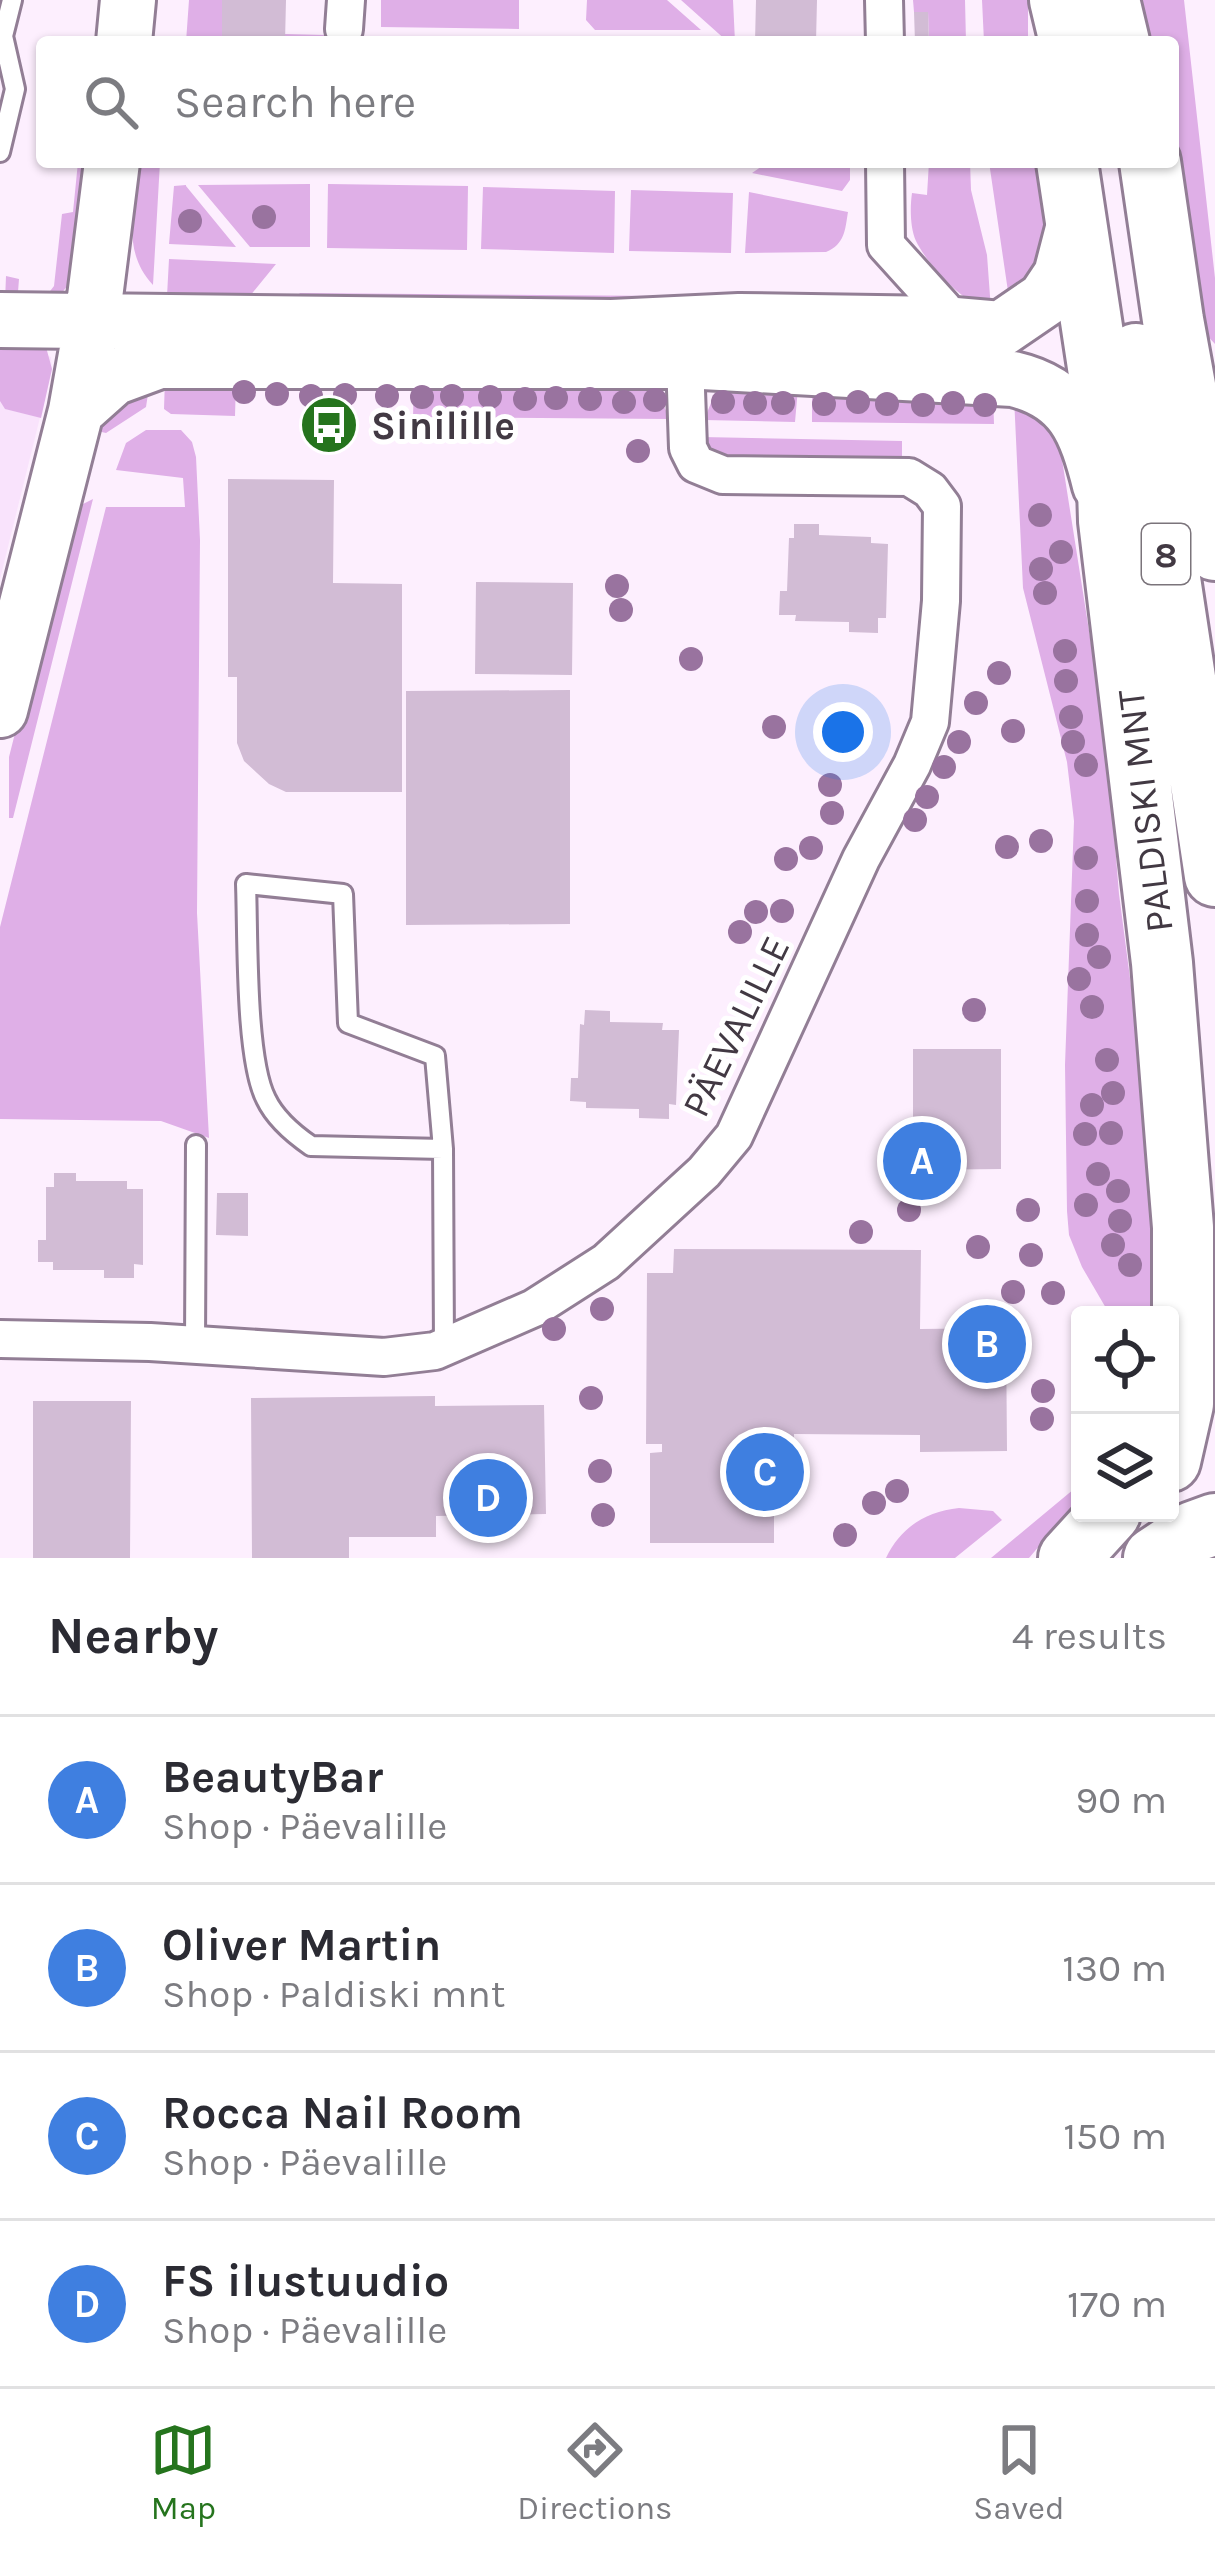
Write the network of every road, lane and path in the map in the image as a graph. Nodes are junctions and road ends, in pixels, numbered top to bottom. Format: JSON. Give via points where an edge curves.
{"nodes":[{"id":1,"x":11,"y":0,"type":"edge"},
{"id":2,"x":128,"y":0,"type":"edge"},
{"id":3,"x":884,"y":0,"type":"edge"},
{"id":4,"x":1058,"y":0,"type":"edge"},
{"id":5,"x":1108,"y":0,"type":"edge"},
{"id":6,"x":125,"y":36,"type":"edge"},
{"id":7,"x":884,"y":36,"type":"edge"},
{"id":8,"x":1058,"y":36,"type":"edge"},
{"id":9,"x":1068,"y":36,"type":"edge"},
{"id":10,"x":1109,"y":36,"type":"edge"},
{"id":11,"x":1118,"y":36,"type":"edge"},
{"id":12,"x":0,"y":152,"type":"edge"},
{"id":13,"x":111,"y":168,"type":"edge"},
{"id":14,"x":885,"y":168,"type":"edge"},
{"id":15,"x":1098,"y":168,"type":"edge"},
{"id":16,"x":1110,"y":168,"type":"edge"},
{"id":17,"x":1151,"y":168,"type":"edge"},
{"id":18,"x":1087,"y":204,"type":"edge"},
{"id":19,"x":0,"y":320,"type":"edge"},
{"id":20,"x":92,"y":320,"type":"junction"},
{"id":21,"x":942,"y":350,"type":"junction"},
{"id":22,"x":685,"y":361,"type":"junction"},
{"id":23,"x":76,"y":411,"type":"junction"},
{"id":24,"x":1210,"y":478,"type":"edge"},
{"id":25,"x":1109,"y":521,"type":"junction"},
{"id":26,"x":1215,"y":550,"type":"edge"},
{"id":27,"x":4,"y":671,"type":"edge"},
{"id":28,"x":1215,"y":876,"type":"edge"},
{"id":29,"x":1162,"y":963,"type":"junction"},
{"id":30,"x":196,"y":1145,"type":"dead end"},
{"id":31,"x":443,"y":1149,"type":"junction"},
{"id":32,"x":1215,"y":1221,"type":"edge"},
{"id":33,"x":0,"y":1339,"type":"edge"},
{"id":34,"x":195,"y":1344,"type":"junction"},
{"id":35,"x":444,"y":1348,"type":"junction"},
{"id":36,"x":1179,"y":1422,"type":"edge"},
{"id":37,"x":1215,"y":1452,"type":"edge"},
{"id":38,"x":1179,"y":1462,"type":"edge"},
{"id":39,"x":1102,"y":1522,"type":"edge"},
{"id":40,"x":1146,"y":1522,"type":"edge"},
{"id":41,"x":1215,"y":1524,"type":"edge"},
{"id":42,"x":1070,"y":1558,"type":"edge"},
{"id":43,"x":1132,"y":1558,"type":"edge"},
{"id":44,"x":1154,"y":1558,"type":"edge"}],
"edges":[{"from":1,"to":12,"type":"lane","via":[[3,36],[15,89]]},
{"from":2,"to":6,"type":"main road"},
{"from":3,"to":7,"type":"street"},
{"from":4,"to":8,"type":"main road"},
{"from":4,"to":9,"type":"main road"},
{"from":5,"to":10,"type":"main road"},
{"from":5,"to":11,"type":"main road"},
{"from":13,"to":20,"type":"main road"},
{"from":14,"to":21,"type":"street","via":[[886,245],[943,308]]},
{"from":15,"to":18,"type":"main road","name":"PALDISKI MNT","number":"8"},
{"from":16,"to":18,"type":"main road","name":"PALDISKI MNT","number":"8"},
{"from":17,"to":24,"type":"main road","number":"8"},
{"from":18,"to":21,"type":"main road","via":[[1045,299],[1000,329]]},
{"from":18,"to":25,"type":"main road","name":"PALDISKI MNT","number":"8"},
{"from":18,"to":28,"type":"main road","name":"PALDISKI MNT","number":"8"},
{"from":19,"to":20,"type":"main road"},
{"from":20,"to":21,"type":"main road","via":[[612,327],[739,321]]},
{"from":20,"to":23,"type":"main road"},
{"from":21,"to":22,"type":"main road"},
{"from":21,"to":25,"type":"main road","via":[[1054,394],[1084,431]]},
{"from":22,"to":23,"type":"main road","via":[[159,362],[112,377]]},
{"from":22,"to":35,"type":"street","name":"PÄEVALILLE","via":[[688,448],[696,464],[723,475],[909,477],[941,506],[930,722],[734,1136],[606,1262],[534,1308]]},
{"from":23,"to":27,"type":"main road"},
{"from":24,"to":26,"type":"main road","number":"8"},
{"from":25,"to":29,"type":"main road","name":"PALDISKI MNT","number":"8"},
{"from":29,"to":32,"type":"main road","via":[[1199,1078]]},
{"from":29,"to":36,"type":"main road","name":"PALDISKI MNT","number":"8","via":[[1183,1227]]},
{"from":30,"to":34,"type":"lane"},
{"from":31,"to":31,"type":"lane","via":[[435,1056],[349,1023],[344,894],[246,884],[254,1057],[266,1100],[311,1147]]},
{"from":31,"to":35,"type":"lane"},
{"from":33,"to":34,"type":"street","name":"PÄEVALILLE"},
{"from":34,"to":35,"type":"street","name":"PÄEVALILLE","via":[[384,1357]]},
{"from":37,"to":38,"type":"main road"},
{"from":39,"to":42,"type":"main road"},
{"from":40,"to":43,"type":"main road"},
{"from":41,"to":44,"type":"main road"}]}
